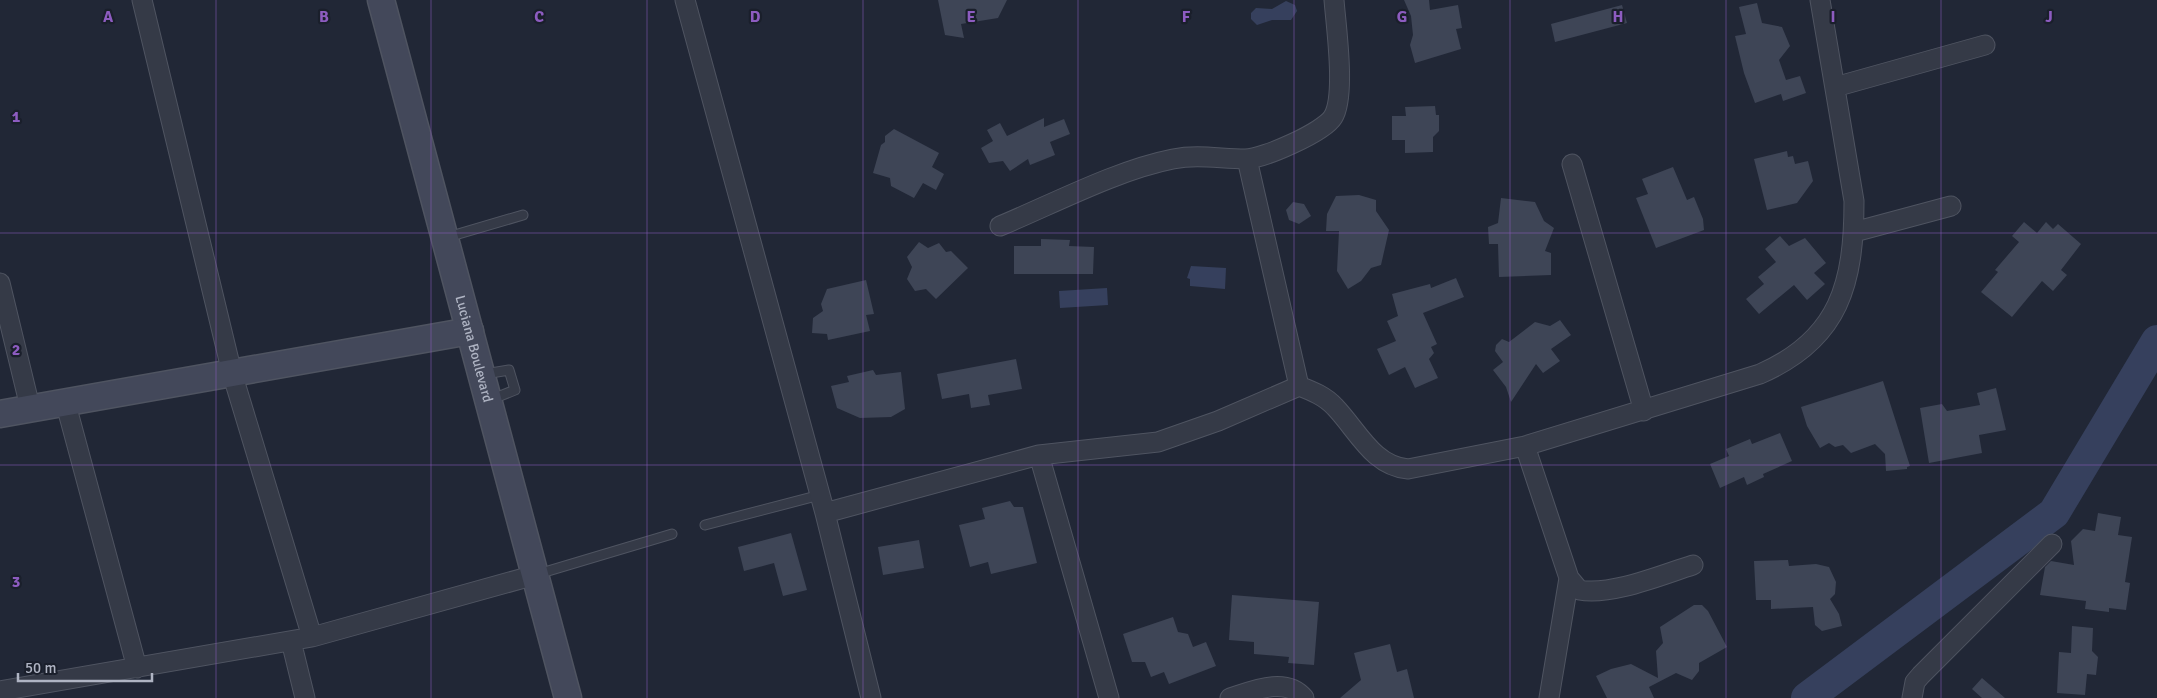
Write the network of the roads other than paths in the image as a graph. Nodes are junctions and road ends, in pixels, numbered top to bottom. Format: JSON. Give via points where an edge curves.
{"nodes":[{"id":1,"x":142,"y":0,"type":"edge"},
{"id":2,"x":381,"y":0,"type":"edge"},
{"id":3,"x":684,"y":0,"type":"edge"},
{"id":4,"x":1334,"y":0,"type":"edge"},
{"id":5,"x":1820,"y":0,"type":"edge"},
{"id":6,"x":1985,"y":45,"type":"dead end"},
{"id":7,"x":1835,"y":87,"type":"junction"},
{"id":8,"x":1247,"y":159,"type":"junction"},
{"id":9,"x":1572,"y":164,"type":"dead end"},
{"id":10,"x":1951,"y":206,"type":"dead end"},
{"id":11,"x":522,"y":215,"type":"dead end"},
{"id":12,"x":1000,"y":226,"type":"dead end"},
{"id":13,"x":1854,"y":232,"type":"junction"},
{"id":14,"x":445,"y":238,"type":"junction"},
{"id":15,"x":0,"y":283,"type":"edge"},
{"id":16,"x":470,"y":330,"type":"junction"},
{"id":17,"x":232,"y":373,"type":"junction"},
{"id":18,"x":1299,"y":386,"type":"junction"},
{"id":19,"x":65,"y":401,"type":"junction"},
{"id":20,"x":30,"y":407,"type":"junction"},
{"id":21,"x":1644,"y":411,"type":"junction"},
{"id":22,"x":0,"y":414,"type":"edge"},
{"id":23,"x":1525,"y":446,"type":"junction"},
{"id":24,"x":1039,"y":455,"type":"junction"},
{"id":25,"x":822,"y":504,"type":"junction"},
{"id":26,"x":705,"y":525,"type":"dead end"},
{"id":27,"x":672,"y":534,"type":"dead end"},
{"id":28,"x":2052,"y":544,"type":"dead end"},
{"id":29,"x":1693,"y":565,"type":"dead end"},
{"id":30,"x":535,"y":575,"type":"junction"},
{"id":31,"x":1569,"y":578,"type":"junction"},
{"id":32,"x":312,"y":637,"type":"junction"},
{"id":33,"x":291,"y":641,"type":"junction"},
{"id":34,"x":137,"y":668,"type":"junction"},
{"id":35,"x":0,"y":691,"type":"edge"},
{"id":36,"x":305,"y":698,"type":"edge"},
{"id":37,"x":568,"y":698,"type":"edge"},
{"id":38,"x":871,"y":698,"type":"edge"},
{"id":39,"x":1109,"y":698,"type":"edge"},
{"id":40,"x":1230,"y":698,"type":"edge"},
{"id":41,"x":1304,"y":698,"type":"edge"},
{"id":42,"x":1549,"y":698,"type":"edge"},
{"id":43,"x":1912,"y":698,"type":"edge"}],
"edges":[{"from":1,"to":17,"type":"street"},
{"from":2,"to":14,"type":"street","name":"Luciana Boulevard"},
{"from":3,"to":25,"type":"street"},
{"from":4,"to":8,"type":"street","via":[[1339,84],[1334,116],[1302,139]]},
{"from":5,"to":7,"type":"street"},
{"from":6,"to":7,"type":"street"},
{"from":7,"to":13,"type":"street","via":[[1854,201]]},
{"from":8,"to":12,"type":"street","via":[[1209,156],[1162,162],[1117,177]]},
{"from":8,"to":18,"type":"street"},
{"from":9,"to":21,"type":"street"},
{"from":10,"to":13,"type":"street"},
{"from":11,"to":14,"type":"lane"},
{"from":13,"to":21,"type":"street","via":[[1850,267],[1837,307],[1822,332],[1808,346],[1793,358],[1760,374]]},
{"from":14,"to":16,"type":"street","name":"Luciana Boulevard"},
{"from":15,"to":20,"type":"street"},
{"from":16,"to":17,"type":"street"},
{"from":16,"to":30,"type":"street","name":"Luciana Boulevard"},
{"from":17,"to":19,"type":"street"},
{"from":17,"to":32,"type":"street"},
{"from":18,"to":23,"type":"street","via":[[1325,398],[1369,449],[1395,468],[1430,467]]},
{"from":18,"to":24,"type":"street","via":[[1218,421],[1158,442]]},
{"from":19,"to":20,"type":"street"},
{"from":19,"to":34,"type":"street"},
{"from":20,"to":22,"type":"street"},
{"from":21,"to":23,"type":"street"},
{"from":23,"to":31,"type":"street"},
{"from":24,"to":25,"type":"street"},
{"from":24,"to":39,"type":"street"},
{"from":25,"to":26,"type":"lane"},
{"from":25,"to":38,"type":"street"},
{"from":27,"to":30,"type":"lane"},
{"from":28,"to":43,"type":"street","via":[[1921,675],[1915,682]]},
{"from":29,"to":31,"type":"street","via":[[1608,590],[1590,592],[1579,590]]},
{"from":30,"to":32,"type":"street"},
{"from":30,"to":37,"type":"street","name":"Luciana Boulevard"},
{"from":31,"to":42,"type":"street"},
{"from":32,"to":33,"type":"street"},
{"from":33,"to":34,"type":"street"},
{"from":33,"to":36,"type":"street"},
{"from":34,"to":35,"type":"street"},
{"from":40,"to":41,"type":"street","via":[[1277,686],[1290,688]]}]}
